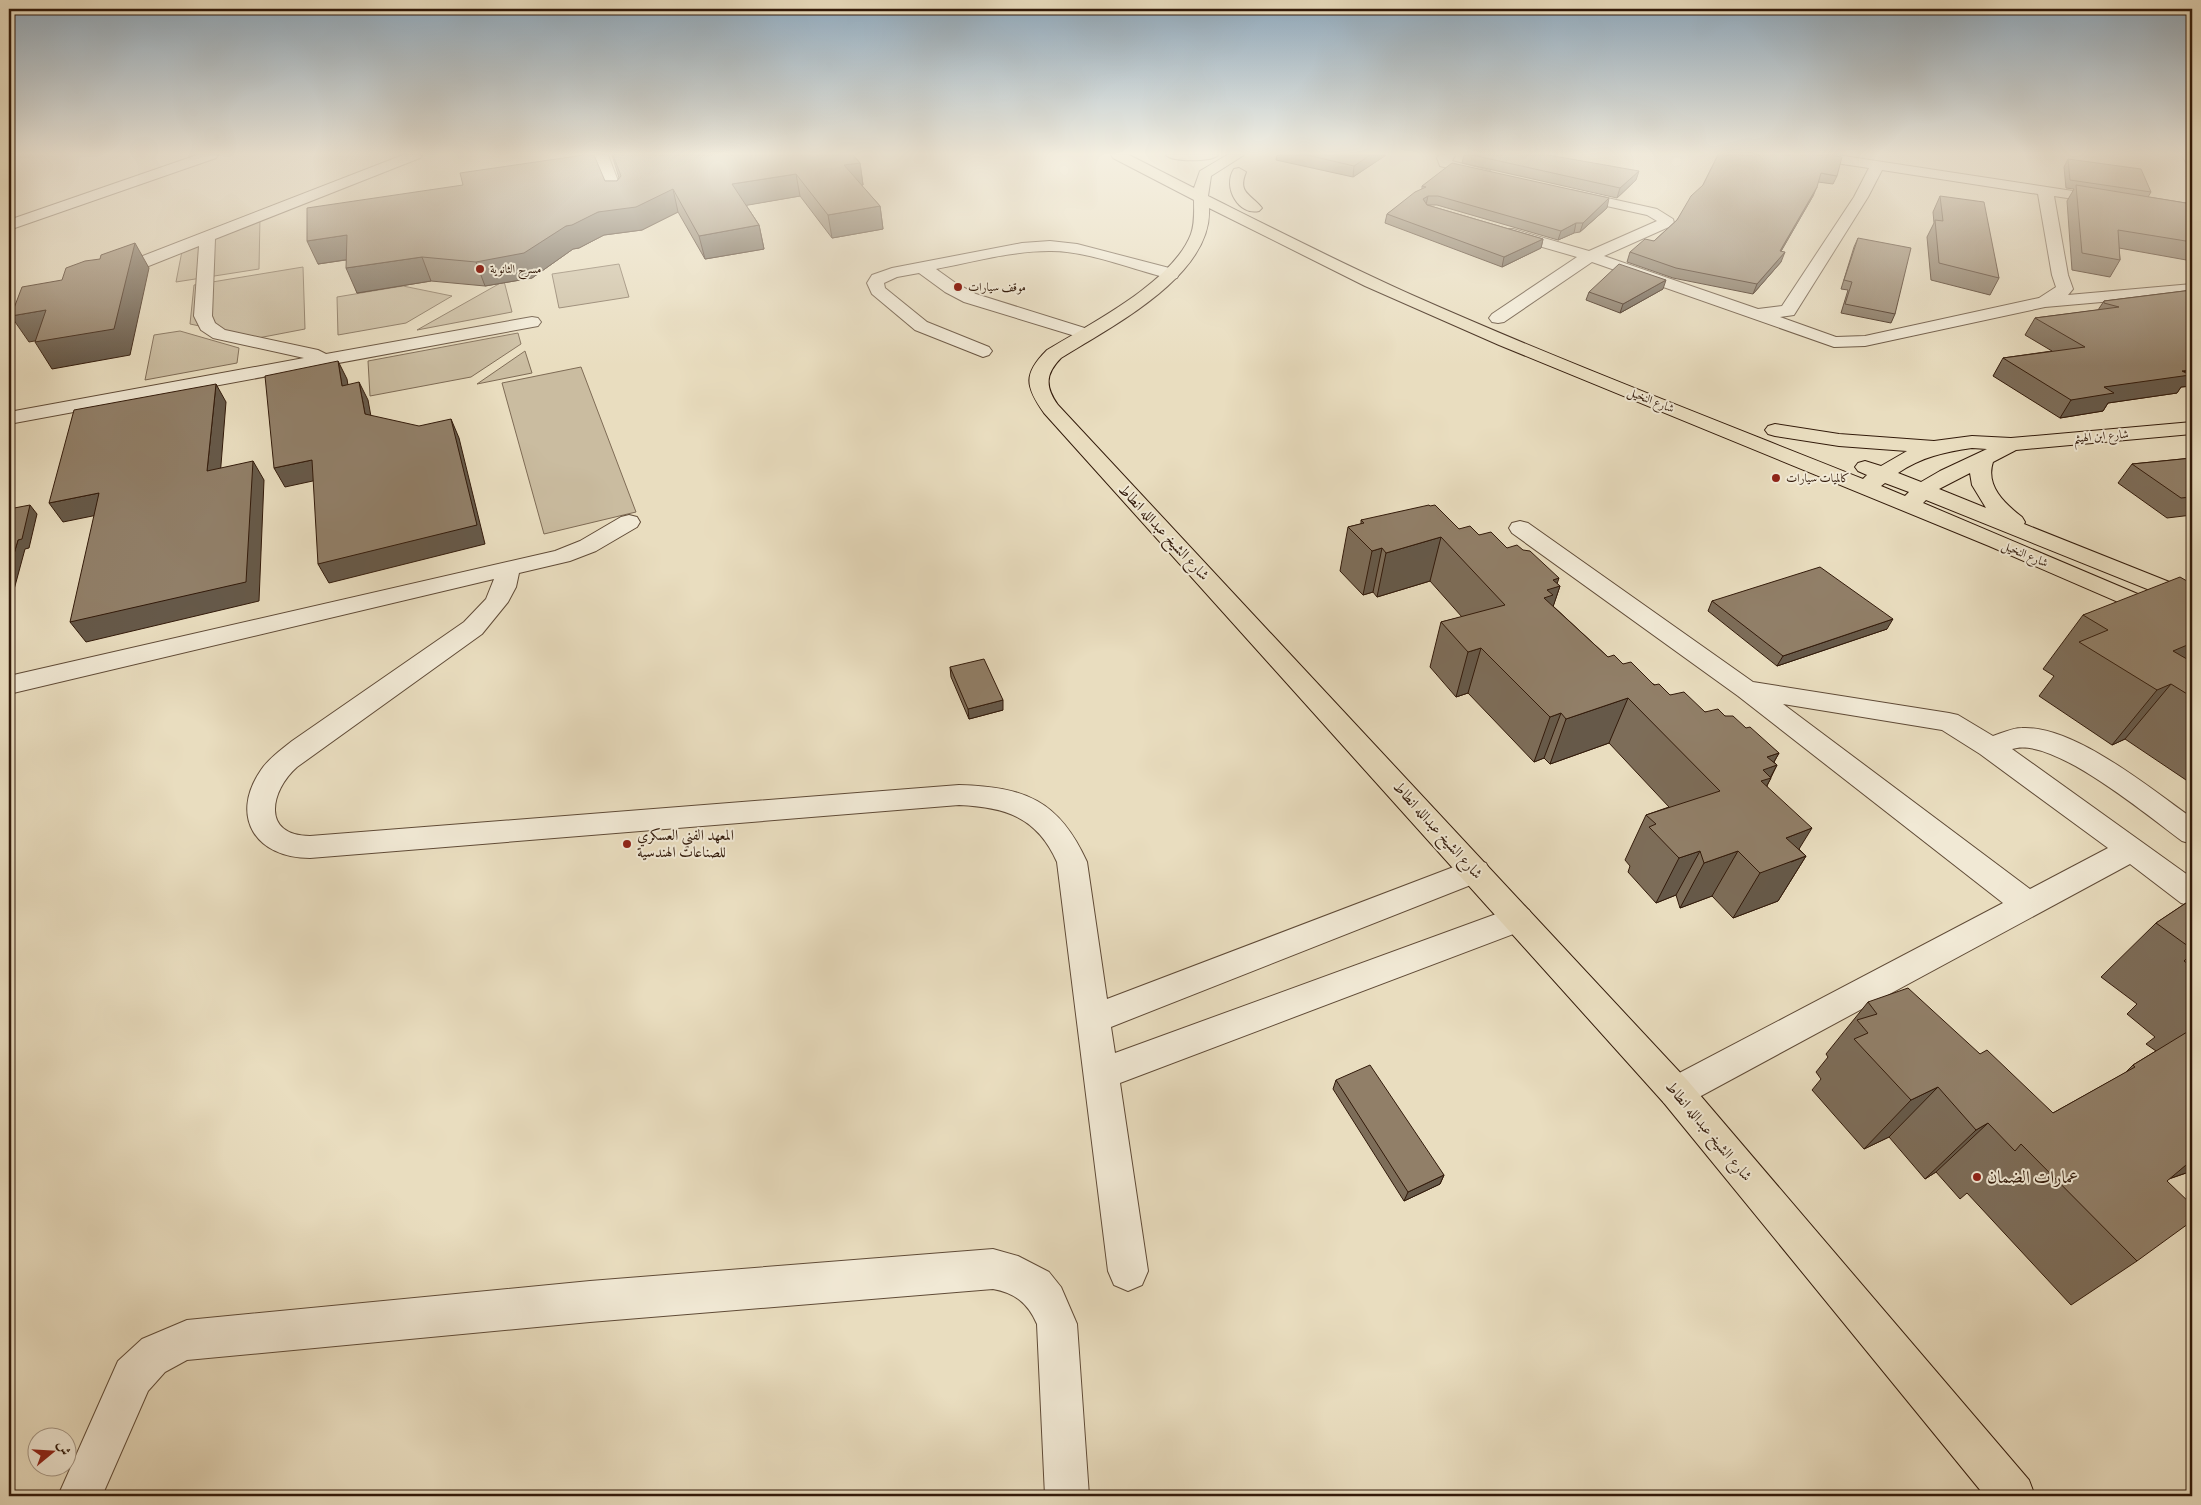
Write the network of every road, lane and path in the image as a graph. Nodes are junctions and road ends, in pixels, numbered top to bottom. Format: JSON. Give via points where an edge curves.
{"nodes":[{"id":1,"x":235,"y":225,"type":"edge"},
{"id":2,"x":1202,"y":225,"type":"edge"},
{"id":3,"x":1262,"y":225,"type":"edge"},
{"id":4,"x":1291,"y":225,"type":"edge"},
{"id":5,"x":1661,"y":225,"type":"edge"},
{"id":6,"x":1843,"y":225,"type":"edge"},
{"id":7,"x":2052,"y":225,"type":"edge"},
{"id":8,"x":1487,"y":226,"type":"edge"},
{"id":9,"x":207,"y":236,"type":"junction"},
{"id":10,"x":1314,"y":236,"type":"dead end"},
{"id":11,"x":1590,"y":256,"type":"junction"},
{"id":12,"x":922,"y":267,"type":"junction"},
{"id":13,"x":1171,"y":274,"type":"junction"},
{"id":14,"x":95,"y":280,"type":"edge"},
{"id":15,"x":2192,"y":289,"type":"edge"},
{"id":16,"x":2045,"y":302,"type":"junction"},
{"id":17,"x":1481,"y":310,"type":"dead end"},
{"id":18,"x":1754,"y":315,"type":"junction"},
{"id":19,"x":1498,"y":318,"type":"junction"},
{"id":20,"x":1517,"y":325,"type":"dead end"},
{"id":21,"x":1085,"y":334,"type":"junction"},
{"id":22,"x":983,"y":351,"type":"dead end"},
{"id":23,"x":329,"y":359,"type":"junction"},
{"id":24,"x":9,"y":418,"type":"edge"},
{"id":25,"x":2192,"y":428,"type":"edge"},
{"id":26,"x":9,"y":434,"type":"edge"},
{"id":27,"x":2011,"y":444,"type":"junction"},
{"id":28,"x":1936,"y":446,"type":"junction"},
{"id":29,"x":1984,"y":457,"type":"junction"},
{"id":30,"x":1882,"y":474,"type":"junction"},
{"id":31,"x":1866,"y":488,"type":"junction"},
{"id":32,"x":1916,"y":498,"type":"junction"},
{"id":33,"x":629,"y":522,"type":"dead end"},
{"id":34,"x":1520,"y":528,"type":"dead end"},
{"id":35,"x":2030,"y":533,"type":"junction"},
{"id":36,"x":508,"y":569,"type":"junction"},
{"id":37,"x":2192,"y":600,"type":"edge"},
{"id":38,"x":2192,"y":626,"type":"edge"},
{"id":39,"x":9,"y":685,"type":"edge"},
{"id":40,"x":1747,"y":690,"type":"junction"},
{"id":41,"x":1990,"y":747,"type":"junction"},
{"id":42,"x":2192,"y":833,"type":"edge"},
{"id":43,"x":2132,"y":850,"type":"junction"},
{"id":44,"x":1475,"y":871,"type":"junction"},
{"id":45,"x":2192,"y":894,"type":"edge"},
{"id":46,"x":2028,"y":905,"type":"junction"},
{"id":47,"x":1518,"y":919,"type":"junction"},
{"id":48,"x":1093,"y":1019,"type":"junction"},
{"id":49,"x":1101,"y":1074,"type":"junction"},
{"id":50,"x":1676,"y":1092,"type":"junction"},
{"id":51,"x":1128,"y":1271,"type":"dead end"},
{"id":52,"x":80,"y":1496,"type":"edge"},
{"id":53,"x":1067,"y":1496,"type":"edge"},
{"id":54,"x":2013,"y":1496,"type":"edge"}],
"edges":[{"from":1,"to":9,"type":"street"},
{"from":2,"to":13,"type":"main road","name":"شارع الشيخ عبدالله انطاط","via":[[1194,247]]},
{"from":3,"to":31,"type":"main road","name":"شارع النخيل","via":[[1320,259],[1408,299]]},
{"from":4,"to":10,"type":"main road","name":"شارع النخيل"},
{"from":5,"to":11,"type":"street"},
{"from":6,"to":18,"type":"street","via":[[1788,311]]},
{"from":7,"to":16,"type":"street","via":[[2065,290]]},
{"from":8,"to":11,"type":"street"},
{"from":9,"to":14,"type":"street"},
{"from":9,"to":23,"type":"street","via":[[203,316],[206,326],[219,334]]},
{"from":11,"to":18,"type":"street"},
{"from":11,"to":19,"type":"street"},
{"from":12,"to":13,"type":"street","via":[[1022,248],[1050,246],[1077,249]]},
{"from":12,"to":21,"type":"street","via":[[970,298]]},
{"from":12,"to":22,"type":"street","via":[[884,275],[875,287],[921,326]]},
{"from":13,"to":21,"type":"main road","name":"شارع الشيخ عبدالله انطاط"},
{"from":15,"to":16,"type":"street"},
{"from":16,"to":18,"type":"street","via":[[1850,342],[1834,342]]},
{"from":17,"to":19,"type":"main road"},
{"from":19,"to":20,"type":"main road"},
{"from":21,"to":44,"type":"main road","name":"شارع الشيخ عبدالله انطاط","via":[[1045,362],[1037,381],[1044,400]]},
{"from":23,"to":24,"type":"street"},
{"from":23,"to":26,"type":"street","via":[[529,329]]},
{"from":25,"to":27,"type":"main road","name":"شارع ابن الهيثم"},
{"from":27,"to":28,"type":"main road","via":[[1972,442]]},
{"from":27,"to":29,"type":"main road"},
{"from":28,"to":30,"type":"main road"},
{"from":28,"to":30,"type":"main road","name":"شارع النخيل","via":[[1839,440],[1766,427]]},
{"from":29,"to":32,"type":"main road","via":[[1957,469]]},
{"from":29,"to":35,"type":"main road","via":[[1979,467],[1985,491],[2005,514]]},
{"from":30,"to":31,"type":"main road"},
{"from":30,"to":32,"type":"main road","name":"شارع النخيل"},
{"from":31,"to":32,"type":"main road","name":"شارع النخيل"},
{"from":32,"to":35,"type":"main road","name":"شارع النخيل"},
{"from":32,"to":38,"type":"main road","name":"شارع النخيل"},
{"from":33,"to":36,"type":"street","via":[[588,546]]},
{"from":34,"to":40,"type":"street"},
{"from":35,"to":37,"type":"main road","name":"شارع النخيل"},
{"from":36,"to":39,"type":"street"},
{"from":36,"to":48,"type":"street","via":[[500,597],[473,628],[281,765],[267,783],[260,802],[261,820],[270,834],[287,845],[310,847],[959,795],[999,798],[1034,812],[1059,835],[1067,848],[1072,862]]},
{"from":40,"to":41,"type":"street","via":[[1938,719],[1960,728]]},
{"from":40,"to":46,"type":"street"},
{"from":41,"to":42,"type":"street","via":[[2023,737],[2055,743],[2089,761]]},
{"from":41,"to":43,"type":"street"},
{"from":43,"to":45,"type":"street"},
{"from":43,"to":46,"type":"street"},
{"from":44,"to":47,"type":"main road","name":"شارع الشيخ عبدالله انطاط"},
{"from":44,"to":48,"type":"street"},
{"from":46,"to":50,"type":"street"},
{"from":47,"to":49,"type":"street"},
{"from":47,"to":50,"type":"main road","name":"شارع الشيخ عبدالله انطاط"},
{"from":48,"to":49,"type":"street"},
{"from":49,"to":51,"type":"street"},
{"from":50,"to":54,"type":"main road","name":"شارع الشيخ عبدالله انطاط"},
{"from":52,"to":53,"type":"street","via":[[133,1376],[142,1364],[164,1347],[187,1340],[758,1286],[993,1270],[1015,1273],[1034,1284],[1049,1302],[1057,1324]]}]}
